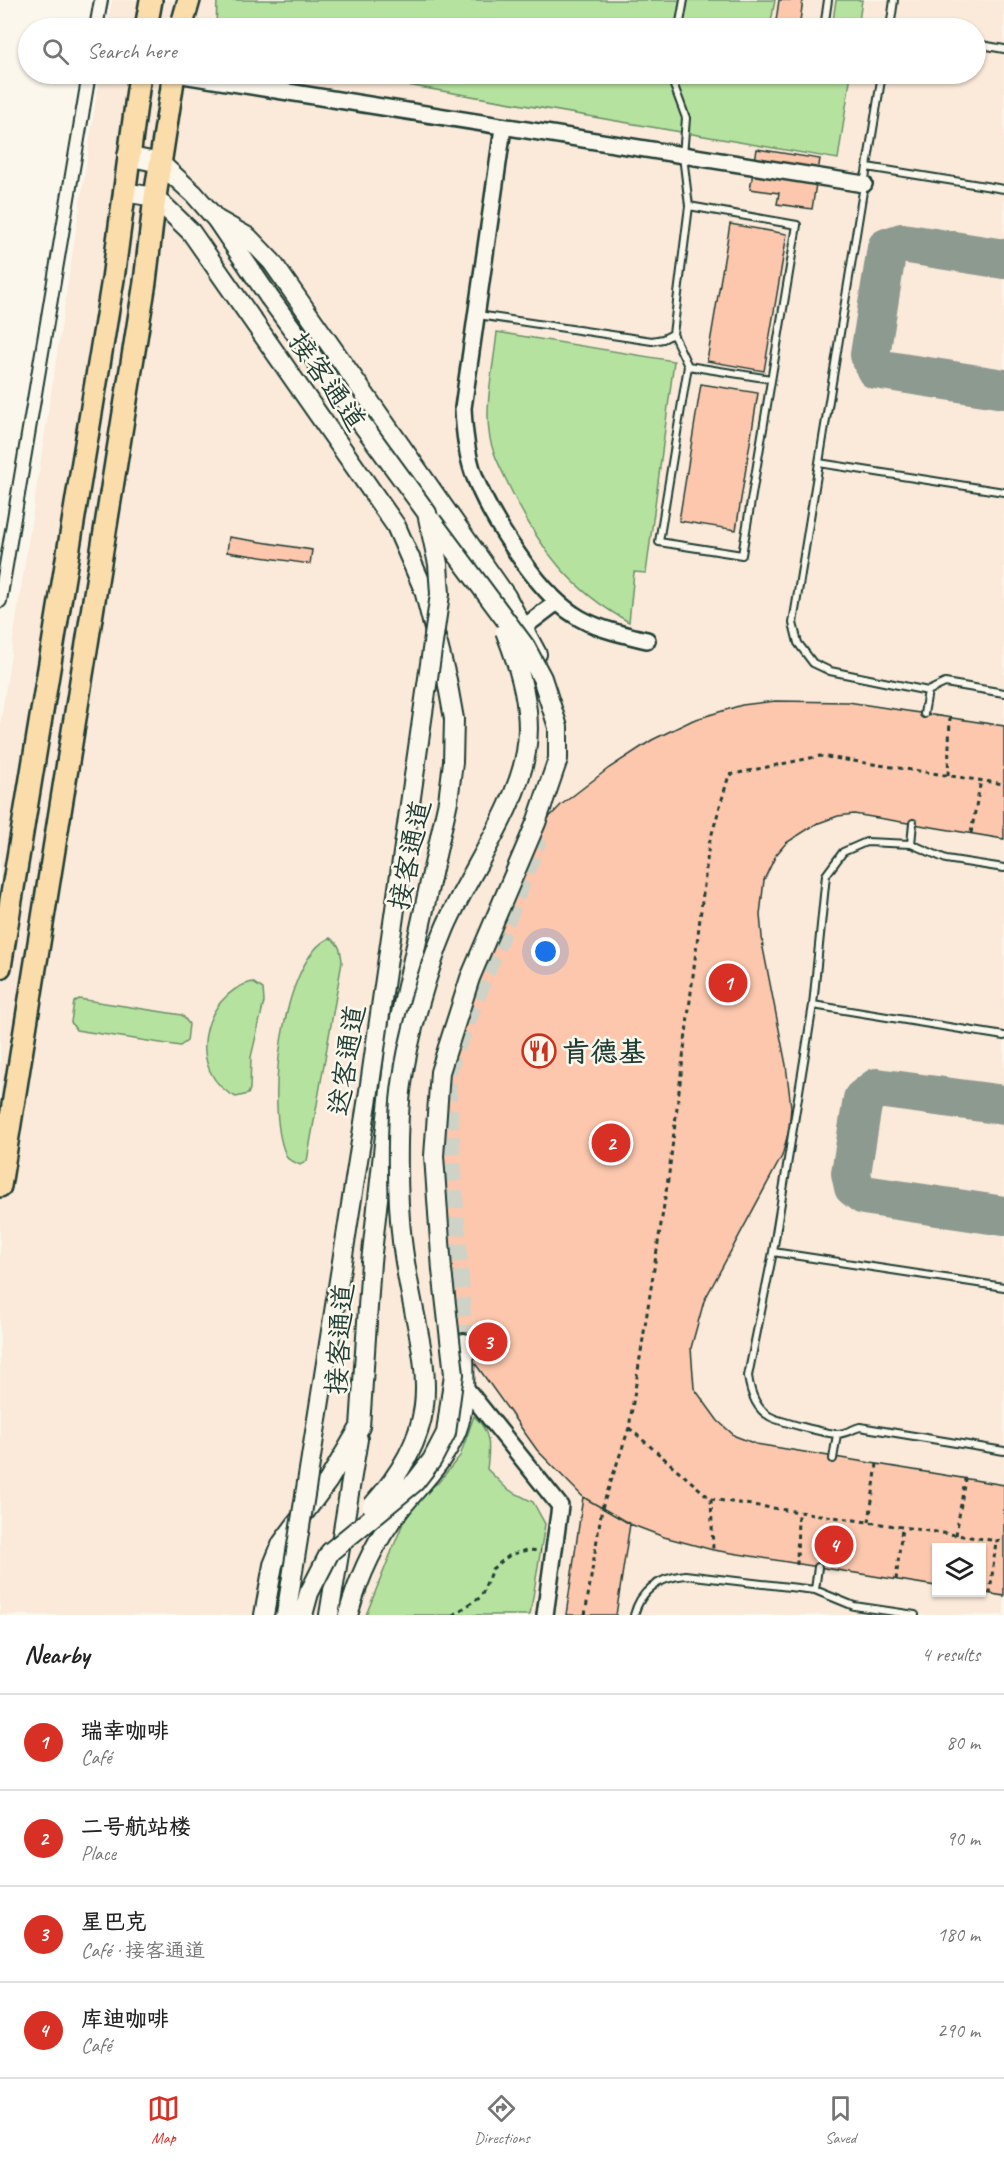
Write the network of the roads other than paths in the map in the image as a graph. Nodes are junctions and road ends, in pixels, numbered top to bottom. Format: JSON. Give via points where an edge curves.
{"nodes":[{"id":1,"x":101,"y":0,"type":"edge"},
{"id":2,"x":151,"y":0,"type":"edge"},
{"id":3,"x":189,"y":0,"type":"edge"},
{"id":4,"x":684,"y":0,"type":"edge"},
{"id":5,"x":828,"y":0,"type":"edge"},
{"id":6,"x":894,"y":0,"type":"edge"},
{"id":7,"x":98,"y":18,"type":"edge"},
{"id":8,"x":148,"y":18,"type":"edge"},
{"id":9,"x":184,"y":18,"type":"edge"},
{"id":10,"x":681,"y":18,"type":"edge"},
{"id":11,"x":825,"y":18,"type":"edge"},
{"id":12,"x":891,"y":18,"type":"edge"},
{"id":13,"x":986,"y":46,"type":"edge"},
{"id":14,"x":1004,"y":49,"type":"edge"},
{"id":15,"x":87,"y":84,"type":"edge"},
{"id":16,"x":138,"y":84,"type":"edge"},
{"id":17,"x":173,"y":84,"type":"edge"},
{"id":18,"x":236,"y":84,"type":"edge"},
{"id":19,"x":674,"y":84,"type":"edge"},
{"id":20,"x":880,"y":84,"type":"edge"},
{"id":21,"x":503,"y":128,"type":"junction"},
{"id":22,"x":127,"y":156,"type":"junction"},
{"id":23,"x":683,"y":156,"type":"junction"},
{"id":24,"x":160,"y":163,"type":"junction"},
{"id":25,"x":867,"y":167,"type":"junction"},
{"id":26,"x":864,"y":184,"type":"junction"},
{"id":27,"x":1004,"y":189,"type":"edge"},
{"id":28,"x":123,"y":192,"type":"junction"},
{"id":29,"x":155,"y":197,"type":"junction"},
{"id":30,"x":689,"y":206,"type":"junction"},
{"id":31,"x":216,"y":219,"type":"junction"},
{"id":32,"x":474,"y":315,"type":"junction"},
{"id":33,"x":673,"y":334,"type":"junction"},
{"id":34,"x":688,"y":366,"type":"junction"},
{"id":35,"x":771,"y":379,"type":"junction"},
{"id":36,"x":819,"y":463,"type":"junction"},
{"id":37,"x":1004,"y":492,"type":"edge"},
{"id":38,"x":427,"y":513,"type":"junction"},
{"id":39,"x":0,"y":601,"type":"edge"},
{"id":40,"x":557,"y":602,"type":"junction"},
{"id":41,"x":495,"y":607,"type":"junction"},
{"id":42,"x":524,"y":627,"type":"junction"},
{"id":43,"x":647,"y":640,"type":"dead end"},
{"id":44,"x":928,"y":691,"type":"junction"},
{"id":45,"x":1004,"y":693,"type":"edge"},
{"id":46,"x":924,"y":714,"type":"dead end"},
{"id":47,"x":545,"y":821,"type":"tunnel mouth"},
{"id":48,"x":913,"y":823,"type":"dead end"},
{"id":49,"x":911,"y":844,"type":"junction"},
{"id":50,"x":1004,"y":868,"type":"edge"},
{"id":51,"x":0,"y":967,"type":"edge"},
{"id":52,"x":813,"y":1005,"type":"junction"},
{"id":53,"x":1004,"y":1036,"type":"edge"},
{"id":54,"x":0,"y":1186,"type":"edge"},
{"id":55,"x":774,"y":1252,"type":"junction"},
{"id":56,"x":1004,"y":1287,"type":"edge"},
{"id":57,"x":464,"y":1343,"type":"tunnel mouth"},
{"id":58,"x":464,"y":1386,"type":"junction"},
{"id":59,"x":360,"y":1427,"type":"junction"},
{"id":60,"x":837,"y":1434,"type":"junction"},
{"id":61,"x":1004,"y":1451,"type":"edge"},
{"id":62,"x":833,"y":1459,"type":"dead end"},
{"id":63,"x":330,"y":1552,"type":"junction"},
{"id":64,"x":818,"y":1567,"type":"dead end"},
{"id":65,"x":816,"y":1590,"type":"junction"},
{"id":66,"x":264,"y":1615,"type":"edge"},
{"id":67,"x":286,"y":1615,"type":"edge"},
{"id":68,"x":303,"y":1615,"type":"edge"},
{"id":69,"x":329,"y":1615,"type":"edge"},
{"id":70,"x":348,"y":1615,"type":"edge"},
{"id":71,"x":545,"y":1615,"type":"edge"},
{"id":72,"x":634,"y":1615,"type":"edge"},
{"id":73,"x":915,"y":1615,"type":"edge"}],
"edges":[{"from":1,"to":7,"type":"street"},
{"from":2,"to":8,"type":"highway"},
{"from":3,"to":9,"type":"highway"},
{"from":4,"to":10,"type":"lane"},
{"from":5,"to":11,"type":"lane"},
{"from":6,"to":12,"type":"lane"},
{"from":13,"to":14,"type":"lane"},
{"from":15,"to":39,"type":"street"},
{"from":16,"to":22,"type":"highway"},
{"from":17,"to":24,"type":"highway"},
{"from":18,"to":21,"type":"street"},
{"from":19,"to":23,"type":"lane","via":[[686,118]]},
{"from":20,"to":25,"type":"lane"},
{"from":21,"to":23,"type":"street"},
{"from":21,"to":32,"type":"street"},
{"from":22,"to":24,"type":"main road"},
{"from":22,"to":28,"type":"highway"},
{"from":23,"to":26,"type":"street"},
{"from":23,"to":30,"type":"lane"},
{"from":24,"to":29,"type":"highway"},
{"from":24,"to":31,"type":"main road"},
{"from":25,"to":26,"type":"lane"},
{"from":25,"to":27,"type":"lane"},
{"from":26,"to":36,"type":"lane"},
{"from":28,"to":29,"type":"main road"},
{"from":28,"to":51,"type":"highway","via":[[113,279]]},
{"from":29,"to":54,"type":"highway","via":[[143,294]]},
{"from":29,"to":59,"type":"main road","name":"接客通道","via":[[206,251],[396,526],[424,590],[451,699],[454,738],[448,801],[396,1036],[371,1262]]},
{"from":30,"to":33,"type":"lane"},
{"from":30,"to":35,"type":"lane","via":[[797,225]]},
{"from":31,"to":38,"type":"main road","name":"送客通道","bridge":true},
{"from":31,"to":42,"type":"main road","name":"接客通道","via":[[248,237],[272,262]]},
{"from":32,"to":33,"type":"lane","via":[[652,341]]},
{"from":32,"to":40,"type":"street","via":[[463,408],[467,453],[494,514],[530,570]]},
{"from":33,"to":34,"type":"lane"},
{"from":34,"to":35,"type":"lane"},
{"from":34,"to":35,"type":"lane","via":[[659,542],[742,555]]},
{"from":36,"to":37,"type":"lane"},
{"from":36,"to":44,"type":"lane","via":[[793,623],[798,642],[813,663],[830,671]]},
{"from":38,"to":41,"type":"main road","name":"送客通道","bridge":true},
{"from":38,"to":67,"type":"main road","name":"送客通道","bridge":true,"via":[[438,564],[440,608]]},
{"from":40,"to":42,"type":"street"},
{"from":40,"to":43,"type":"street","via":[[590,623]]},
{"from":41,"to":63,"type":"main road","name":"送客通道","bridge":true,"via":[[520,672],[526,706],[526,752],[504,814],[444,930],[424,989],[402,1084],[402,1241],[425,1365],[425,1409],[409,1455],[386,1490]]},
{"from":41,"to":63,"type":"main road","name":"送客通道","bridge":true,"via":[[525,646],[542,678],[556,720],[559,750],[536,823],[470,978],[440,1072],[434,1156],[453,1399],[446,1433],[425,1469]]},
{"from":42,"to":47,"type":"main road","name":"接客通道","via":[[558,698],[564,724],[564,765]]},
{"from":44,"to":45,"type":"lane","via":[[945,683]]},
{"from":44,"to":46,"type":"lane"},
{"from":48,"to":49,"type":"lane"},
{"from":49,"to":50,"type":"lane","via":[[946,859]]},
{"from":49,"to":52,"type":"lane","via":[[867,842],[843,852],[826,874]]},
{"from":52,"to":53,"type":"lane"},
{"from":52,"to":55,"type":"lane"},
{"from":55,"to":56,"type":"lane"},
{"from":55,"to":60,"type":"lane","via":[[748,1376],[751,1392],[768,1416]]},
{"from":57,"to":58,"type":"main road"},
{"from":58,"to":70,"type":"main road","via":[[461,1416],[449,1447],[384,1531],[372,1551]]},
{"from":58,"to":71,"type":"street","via":[[559,1503]]},
{"from":59,"to":66,"type":"main road","name":"接客通道","via":[[328,1481],[282,1543],[273,1565]]},
{"from":59,"to":69,"type":"main road"},
{"from":60,"to":61,"type":"lane","via":[[860,1427]]},
{"from":60,"to":62,"type":"lane"},
{"from":63,"to":68,"type":"main road","name":"送客通道","bridge":true,"via":[[309,1593]]},
{"from":64,"to":65,"type":"lane"},
{"from":65,"to":72,"type":"lane","via":[[685,1575],[667,1577],[642,1594]]},
{"from":65,"to":73,"type":"lane","via":[[854,1606]]}]}
